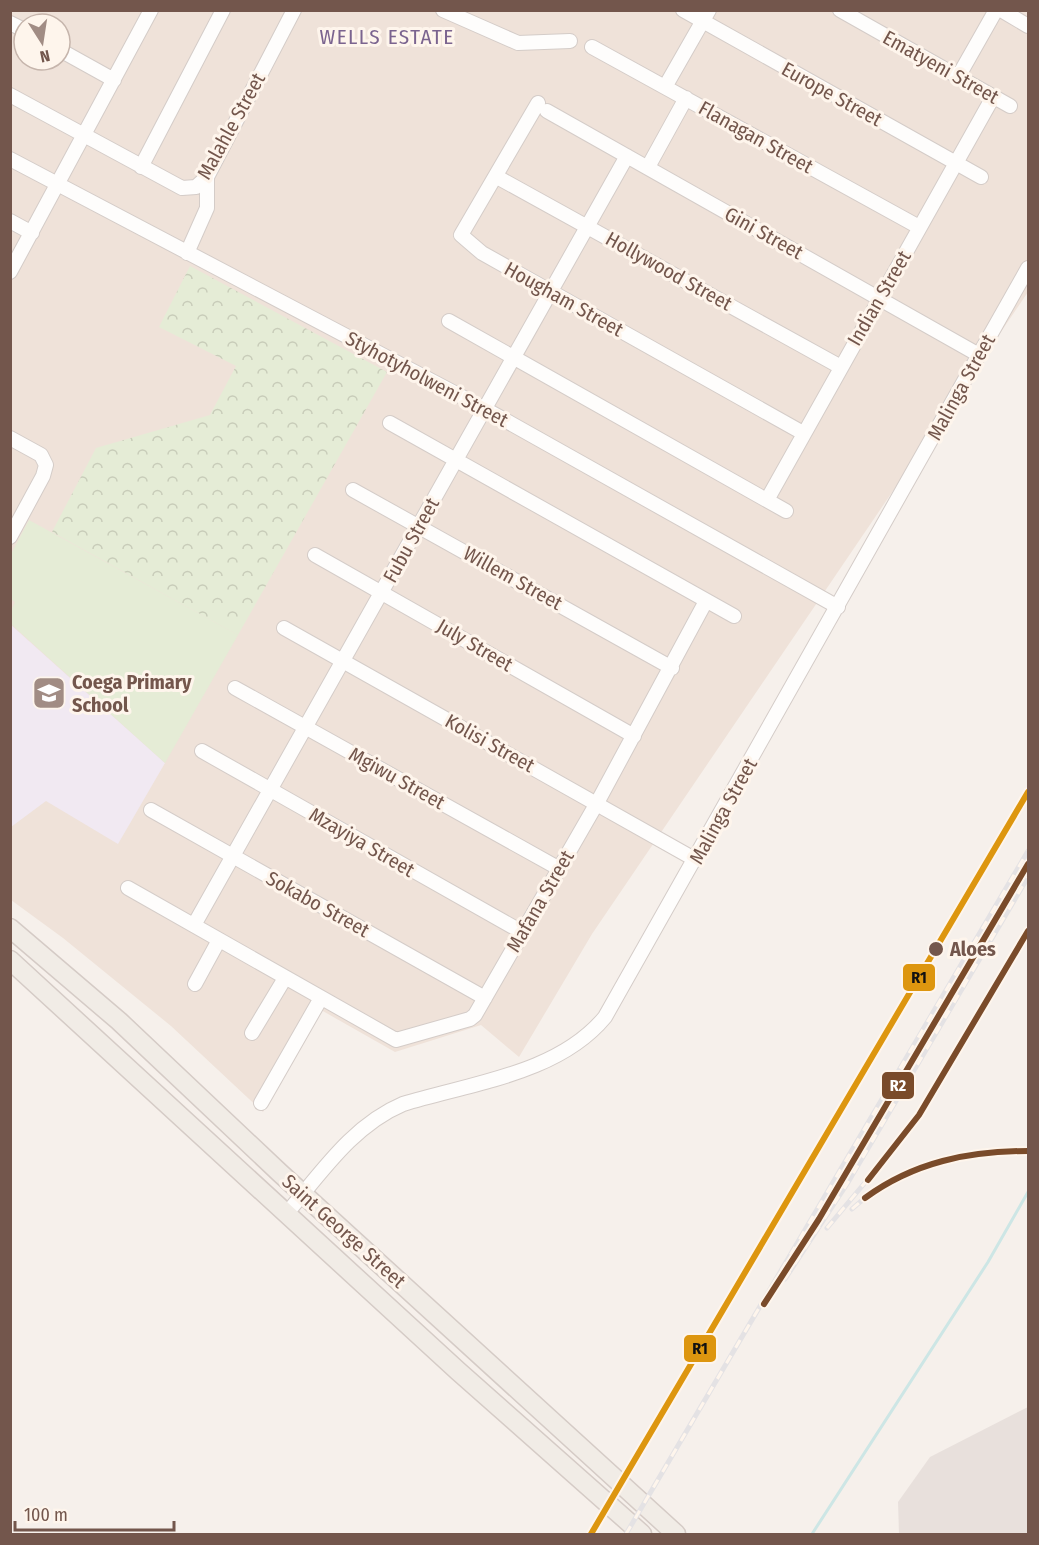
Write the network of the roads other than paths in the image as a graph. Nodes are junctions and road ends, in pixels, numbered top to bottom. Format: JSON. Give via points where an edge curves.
{"nodes":[{"id":1,"x":223,"y":10,"type":"edge"},
{"id":2,"x":294,"y":10,"type":"edge"},
{"id":3,"x":443,"y":10,"type":"edge"},
{"id":4,"x":683,"y":10,"type":"edge"},
{"id":5,"x":840,"y":10,"type":"edge"},
{"id":6,"x":996,"y":10,"type":"edge"},
{"id":7,"x":1001,"y":10,"type":"edge"},
{"id":8,"x":148,"y":12,"type":"edge"},
{"id":9,"x":706,"y":16,"type":"edge"},
{"id":10,"x":1029,"y":26,"type":"edge"},
{"id":11,"x":570,"y":41,"type":"dead end"},
{"id":12,"x":592,"y":47,"type":"dead end"},
{"id":13,"x":72,"y":57,"type":"edge"},
{"id":14,"x":958,"y":77,"type":"junction"},
{"id":15,"x":114,"y":80,"type":"junction"},
{"id":16,"x":666,"y":87,"type":"junction"},
{"id":17,"x":10,"y":95,"type":"edge"},
{"id":18,"x":993,"y":97,"type":"junction"},
{"id":19,"x":686,"y":98,"type":"junction"},
{"id":20,"x":1010,"y":106,"type":"dead end"},
{"id":21,"x":543,"y":107,"type":"joint"},
{"id":22,"x":83,"y":135,"type":"junction"},
{"id":23,"x":627,"y":156,"type":"junction"},
{"id":24,"x":10,"y":159,"type":"edge"},
{"id":25,"x":955,"y":163,"type":"junction"},
{"id":26,"x":141,"y":167,"type":"junction"},
{"id":27,"x":648,"y":167,"type":"junction"},
{"id":28,"x":207,"y":177,"type":"junction"},
{"id":29,"x":497,"y":177,"type":"junction"},
{"id":30,"x":981,"y":177,"type":"dead end"},
{"id":31,"x":57,"y":184,"type":"junction"},
{"id":32,"x":10,"y":221,"type":"edge"},
{"id":33,"x":586,"y":224,"type":"junction"},
{"id":34,"x":919,"y":227,"type":"junction"},
{"id":35,"x":32,"y":232,"type":"junction"},
{"id":36,"x":187,"y":253,"type":"junction"},
{"id":37,"x":1029,"y":267,"type":"edge"},
{"id":38,"x":10,"y":272,"type":"edge"},
{"id":39,"x":551,"y":292,"type":"junction"},
{"id":40,"x":880,"y":298,"type":"junction"},
{"id":41,"x":448,"y":321,"type":"dead end"},
{"id":42,"x":979,"y":355,"type":"junction"},
{"id":43,"x":513,"y":357,"type":"junction"},
{"id":44,"x":839,"y":366,"type":"junction"},
{"id":45,"x":485,"y":409,"type":"junction"},
{"id":46,"x":390,"y":423,"type":"dead end"},
{"id":47,"x":803,"y":433,"type":"junction"},
{"id":48,"x":10,"y":438,"type":"edge"},
{"id":49,"x":456,"y":459,"type":"junction"},
{"id":50,"x":353,"y":490,"type":"dead end"},
{"id":51,"x":767,"y":500,"type":"junction"},
{"id":52,"x":786,"y":511,"type":"dead end"},
{"id":53,"x":16,"y":513,"type":"edge"},
{"id":54,"x":418,"y":525,"type":"junction"},
{"id":55,"x":10,"y":537,"type":"edge"},
{"id":56,"x":315,"y":555,"type":"dead end"},
{"id":57,"x":383,"y":592,"type":"junction"},
{"id":58,"x":706,"y":601,"type":"junction"},
{"id":59,"x":838,"y":607,"type":"junction"},
{"id":60,"x":734,"y":616,"type":"dead end"},
{"id":61,"x":284,"y":628,"type":"dead end"},
{"id":62,"x":343,"y":661,"type":"junction"},
{"id":63,"x":672,"y":668,"type":"junction"},
{"id":64,"x":236,"y":688,"type":"dead end"},
{"id":65,"x":306,"y":727,"type":"junction"},
{"id":66,"x":634,"y":736,"type":"junction"},
{"id":67,"x":202,"y":751,"type":"dead end"},
{"id":68,"x":270,"y":789,"type":"junction"},
{"id":69,"x":597,"y":803,"type":"junction"},
{"id":70,"x":151,"y":810,"type":"dead end"},
{"id":71,"x":232,"y":855,"type":"junction"},
{"id":72,"x":696,"y":860,"type":"junction"},
{"id":73,"x":558,"y":868,"type":"junction"},
{"id":74,"x":128,"y":888,"type":"dead end"},
{"id":75,"x":194,"y":925,"type":"junction"},
{"id":76,"x":10,"y":928,"type":"edge"},
{"id":77,"x":522,"y":932,"type":"junction"},
{"id":78,"x":219,"y":940,"type":"junction"},
{"id":79,"x":10,"y":960,"type":"edge"},
{"id":80,"x":285,"y":978,"type":"junction"},
{"id":81,"x":195,"y":984,"type":"dead end"},
{"id":82,"x":321,"y":998,"type":"junction"},
{"id":83,"x":485,"y":998,"type":"junction"},
{"id":84,"x":252,"y":1033,"type":"dead end"},
{"id":85,"x":261,"y":1103,"type":"dead end"},
{"id":86,"x":304,"y":1194,"type":"junction"},
{"id":87,"x":287,"y":1213,"type":"junction"},
{"id":88,"x":642,"y":1534,"type":"edge"},
{"id":89,"x":676,"y":1534,"type":"edge"}],
"edges":[{"from":1,"to":26,"type":"street"},
{"from":2,"to":28,"type":"street","name":"Malahle Street"},
{"from":3,"to":11,"type":"street","via":[[518,43]]},
{"from":4,"to":9,"type":"street","name":"Europe Street"},
{"from":5,"to":14,"type":"street","name":"Ematyeni Street"},
{"from":6,"to":14,"type":"street"},
{"from":7,"to":10,"type":"street"},
{"from":8,"to":15,"type":"street"},
{"from":9,"to":16,"type":"street"},
{"from":9,"to":25,"type":"street","name":"Europe Street"},
{"from":12,"to":16,"type":"street","name":"Flanagan Street"},
{"from":13,"to":15,"type":"street"},
{"from":14,"to":18,"type":"street","name":"Ematyeni Street"},
{"from":15,"to":22,"type":"street"},
{"from":16,"to":19,"type":"street","name":"Flanagan Street"},
{"from":17,"to":22,"type":"street"},
{"from":18,"to":20,"type":"street","name":"Ematyeni Street"},
{"from":18,"to":25,"type":"street","name":"Indian Street"},
{"from":19,"to":27,"type":"street"},
{"from":19,"to":34,"type":"street","name":"Flanagan Street"},
{"from":21,"to":23,"type":"street","name":"Gini Street"},
{"from":21,"to":29,"type":"street","name":"Hougham Street"},
{"from":22,"to":26,"type":"street"},
{"from":22,"to":31,"type":"street"},
{"from":23,"to":27,"type":"street","name":"Gini Street"},
{"from":23,"to":33,"type":"street","name":"Fubu Street"},
{"from":24,"to":31,"type":"street","name":"Styhotyholweni Street"},
{"from":25,"to":30,"type":"street","name":"Europe Street"},
{"from":25,"to":34,"type":"street","name":"Indian Street"},
{"from":26,"to":28,"type":"street","name":"Malahle Street","via":[[182,188],[196,186]]},
{"from":27,"to":40,"type":"street","name":"Gini Street"},
{"from":28,"to":36,"type":"street","via":[[207,208]]},
{"from":29,"to":33,"type":"street","name":"Hollywood Street"},
{"from":29,"to":39,"type":"street","name":"Hougham Street","via":[[461,235],[482,253]]},
{"from":31,"to":35,"type":"street"},
{"from":31,"to":36,"type":"street","name":"Styhotyholweni Street"},
{"from":32,"to":35,"type":"street"},
{"from":33,"to":39,"type":"street","name":"Fubu Street"},
{"from":33,"to":44,"type":"street","name":"Hollywood Street"},
{"from":34,"to":40,"type":"street","name":"Indian Street"},
{"from":35,"to":38,"type":"street"},
{"from":36,"to":45,"type":"street","name":"Styhotyholweni Street"},
{"from":37,"to":42,"type":"street","name":"Malinga Street"},
{"from":39,"to":43,"type":"street","name":"Fubu Street"},
{"from":39,"to":47,"type":"street","name":"Hougham Street"},
{"from":40,"to":42,"type":"street","name":"Gini Street"},
{"from":40,"to":44,"type":"street","name":"Indian Street"},
{"from":41,"to":43,"type":"street"},
{"from":42,"to":59,"type":"street","name":"Malinga Street"},
{"from":43,"to":45,"type":"street","name":"Fubu Street"},
{"from":43,"to":51,"type":"street"},
{"from":44,"to":47,"type":"street","name":"Indian Street"},
{"from":45,"to":49,"type":"street","name":"Fubu Street"},
{"from":45,"to":59,"type":"street","name":"Styhotyholweni Street"},
{"from":46,"to":49,"type":"street"},
{"from":47,"to":51,"type":"street","name":"Indian Street"},
{"from":48,"to":53,"type":"street","via":[[41,455],[46,465],[43,476]]},
{"from":49,"to":54,"type":"street","name":"Fubu Street"},
{"from":49,"to":58,"type":"street"},
{"from":50,"to":54,"type":"street","name":"Willem Street"},
{"from":51,"to":52,"type":"street"},
{"from":53,"to":55,"type":"street"},
{"from":54,"to":57,"type":"street","name":"Fubu Street"},
{"from":54,"to":63,"type":"street","name":"Willem Street"},
{"from":56,"to":57,"type":"street","name":"July Street"},
{"from":57,"to":62,"type":"street","name":"Fubu Street"},
{"from":57,"to":66,"type":"street","name":"July Street"},
{"from":58,"to":60,"type":"street"},
{"from":58,"to":63,"type":"street","name":"Mafana Street"},
{"from":59,"to":72,"type":"street","name":"Malinga Street"},
{"from":61,"to":62,"type":"street","name":"Kolisi Street"},
{"from":62,"to":65,"type":"street","name":"Fubu Street"},
{"from":62,"to":69,"type":"street","name":"Kolisi Street"},
{"from":63,"to":66,"type":"street","name":"Mafana Street"},
{"from":64,"to":65,"type":"street","name":"Mgiwu Street"},
{"from":65,"to":68,"type":"street","name":"Fubu Street"},
{"from":65,"to":73,"type":"street","name":"Mgiwu Street"},
{"from":66,"to":69,"type":"street","name":"Mafana Street"},
{"from":67,"to":68,"type":"street","name":"Mzayiya Street"},
{"from":68,"to":71,"type":"street","name":"Fubu Street"},
{"from":68,"to":77,"type":"street","name":"Mzayiya Street"},
{"from":69,"to":72,"type":"street","name":"Kolisi Street"},
{"from":69,"to":73,"type":"street","name":"Mafana Street"},
{"from":70,"to":71,"type":"street","name":"Sokabo Street"},
{"from":71,"to":75,"type":"street","name":"Fubu Street"},
{"from":71,"to":83,"type":"street","name":"Sokabo Street"},
{"from":72,"to":86,"type":"street","name":"Malinga Street","via":[[613,1006],[581,1041],[547,1061],[381,1114],[357,1134]]},
{"from":73,"to":77,"type":"street","name":"Mafana Street"},
{"from":74,"to":75,"type":"street","name":"Mafana Street"},
{"from":75,"to":78,"type":"street","name":"Mafana Street"},
{"from":76,"to":86,"type":"main road","name":"Saint George Street","via":[[88,993]]},
{"from":77,"to":83,"type":"street","name":"Mafana Street"},
{"from":78,"to":80,"type":"street","name":"Mafana Street"},
{"from":78,"to":81,"type":"street"},
{"from":79,"to":87,"type":"main road","name":"Saint George Street"},
{"from":80,"to":82,"type":"street","name":"Mafana Street"},
{"from":80,"to":84,"type":"street"},
{"from":82,"to":83,"type":"street","name":"Mafana Street","via":[[396,1040],[470,1019]]},
{"from":82,"to":85,"type":"street"},
{"from":86,"to":87,"type":"street","name":"Malinga Street"},
{"from":86,"to":89,"type":"main road","name":"Saint George Street"},
{"from":87,"to":88,"type":"main road","name":"Saint George Street"}]}
